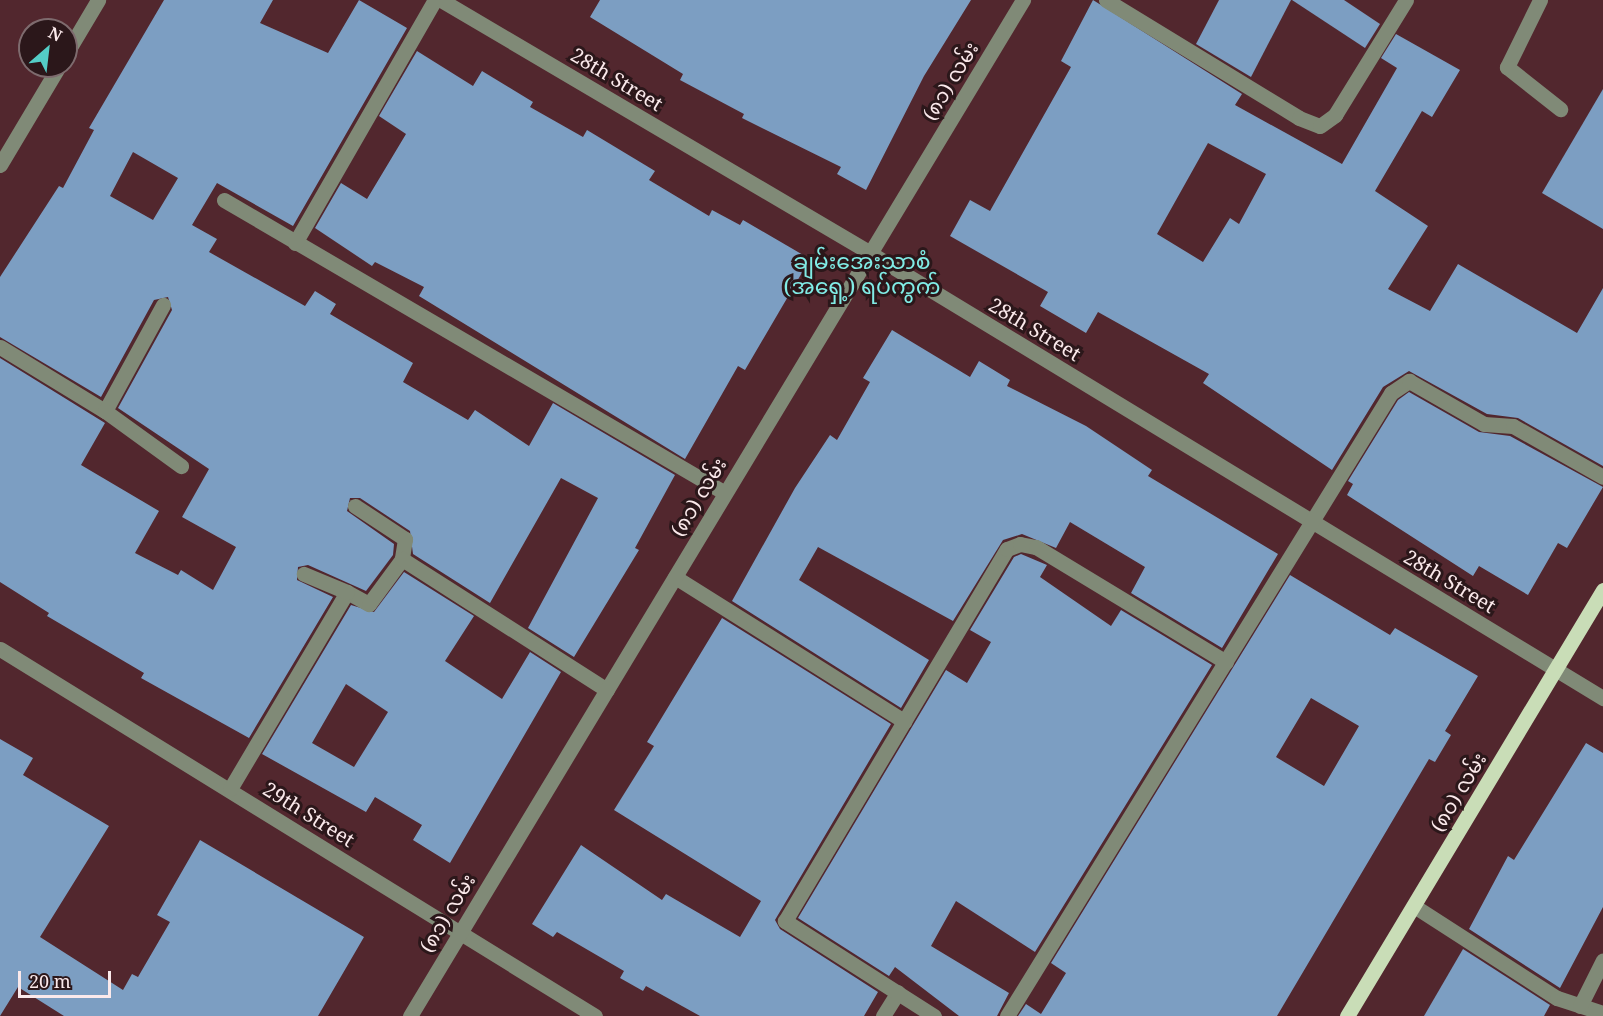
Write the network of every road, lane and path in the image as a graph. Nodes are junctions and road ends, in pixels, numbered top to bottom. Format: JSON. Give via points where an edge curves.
{"nodes":[{"id":1,"x":98,"y":0,"type":"edge"},
{"id":2,"x":435,"y":0,"type":"edge"},
{"id":3,"x":441,"y":0,"type":"edge"},
{"id":4,"x":1023,"y":0,"type":"edge"},
{"id":5,"x":1106,"y":0,"type":"edge"},
{"id":6,"x":1406,"y":0,"type":"edge"},
{"id":7,"x":1540,"y":0,"type":"edge"},
{"id":8,"x":78,"y":34,"type":"edge"},
{"id":9,"x":52,"y":78,"type":"edge"},
{"id":10,"x":1560,"y":109,"type":"dead end"},
{"id":11,"x":0,"y":165,"type":"edge"},
{"id":12,"x":224,"y":200,"type":"dead end"},
{"id":13,"x":295,"y":243,"type":"junction"},
{"id":14,"x":870,"y":253,"type":"junction"},
{"id":15,"x":163,"y":305,"type":"dead end"},
{"id":16,"x":0,"y":347,"type":"edge"},
{"id":17,"x":105,"y":411,"type":"junction"},
{"id":18,"x":181,"y":466,"type":"dead end"},
{"id":19,"x":1603,"y":477,"type":"edge"},
{"id":20,"x":725,"y":493,"type":"junction"},
{"id":21,"x":355,"y":506,"type":"dead end"},
{"id":22,"x":1311,"y":523,"type":"junction"},
{"id":23,"x":402,"y":559,"type":"junction"},
{"id":24,"x":304,"y":574,"type":"dead end"},
{"id":25,"x":675,"y":577,"type":"junction"},
{"id":26,"x":1603,"y":590,"type":"edge"},
{"id":27,"x":347,"y":592,"type":"junction"},
{"id":28,"x":0,"y":650,"type":"edge"},
{"id":29,"x":1226,"y":662,"type":"junction"},
{"id":30,"x":1556,"y":669,"type":"junction"},
{"id":31,"x":607,"y":690,"type":"junction"},
{"id":32,"x":1603,"y":698,"type":"edge"},
{"id":33,"x":904,"y":721,"type":"junction"},
{"id":34,"x":230,"y":789,"type":"junction"},
{"id":35,"x":1414,"y":906,"type":"junction"},
{"id":36,"x":460,"y":933,"type":"junction"},
{"id":37,"x":1603,"y":960,"type":"edge"},
{"id":38,"x":898,"y":992,"type":"junction"},
{"id":39,"x":1580,"y":1006,"type":"junction"},
{"id":40,"x":1603,"y":1013,"type":"edge"},
{"id":41,"x":410,"y":1016,"type":"edge"},
{"id":42,"x":595,"y":1016,"type":"edge"},
{"id":43,"x":883,"y":1016,"type":"edge"},
{"id":44,"x":934,"y":1016,"type":"edge"},
{"id":45,"x":1007,"y":1016,"type":"edge"},
{"id":46,"x":1347,"y":1016,"type":"edge"}],
"edges":[{"from":1,"to":8,"type":"street"},
{"from":2,"to":13,"type":"street"},
{"from":3,"to":14,"type":"street","name":"28th Street"},
{"from":4,"to":14,"type":"street","name":"(၈၁) လမ်း"},
{"from":5,"to":6,"type":"street","via":[[1299,118],[1320,126],[1335,115]]},
{"from":7,"to":10,"type":"street","via":[[1507,67]]},
{"from":9,"to":11,"type":"street"},
{"from":12,"to":13,"type":"street"},
{"from":13,"to":20,"type":"street"},
{"from":14,"to":20,"type":"street","name":"(၈၁) လမ်း"},
{"from":14,"to":22,"type":"street","name":"28th Street"},
{"from":15,"to":17,"type":"street"},
{"from":16,"to":17,"type":"street"},
{"from":17,"to":18,"type":"street"},
{"from":19,"to":22,"type":"street","via":[[1514,426],[1484,424],[1409,381],[1391,393]]},
{"from":20,"to":25,"type":"street","name":"(၈၁) လမ်း"},
{"from":21,"to":23,"type":"street","via":[[405,539]]},
{"from":22,"to":29,"type":"street"},
{"from":22,"to":30,"type":"street","name":"28th Street"},
{"from":23,"to":27,"type":"street","via":[[369,604]]},
{"from":23,"to":31,"type":"street"},
{"from":24,"to":27,"type":"street"},
{"from":25,"to":31,"type":"street","name":"(၈၁) လမ်း"},
{"from":25,"to":33,"type":"street"},
{"from":26,"to":30,"type":"main road","name":"(၈၀) လမ်း"},
{"from":27,"to":34,"type":"street"},
{"from":28,"to":34,"type":"street","name":"29th Street"},
{"from":29,"to":33,"type":"street","via":[[1036,547],[1020,544],[1007,549]]},
{"from":29,"to":45,"type":"street"},
{"from":30,"to":32,"type":"street","name":"28th Street"},
{"from":30,"to":35,"type":"main road","name":"(၈၀) လမ်း"},
{"from":31,"to":36,"type":"street","name":"(၈၁) လမ်း"},
{"from":33,"to":38,"type":"street","via":[[785,921]]},
{"from":34,"to":36,"type":"street","name":"29th Street"},
{"from":35,"to":39,"type":"street","via":[[1557,998]]},
{"from":35,"to":46,"type":"main road","name":"(၈၀) လမ်း"},
{"from":36,"to":41,"type":"street","name":"(၈၁) လမ်း"},
{"from":36,"to":42,"type":"street","name":"29th Street"},
{"from":37,"to":39,"type":"street"},
{"from":38,"to":43,"type":"street"},
{"from":38,"to":44,"type":"street"},
{"from":39,"to":40,"type":"street"}]}
